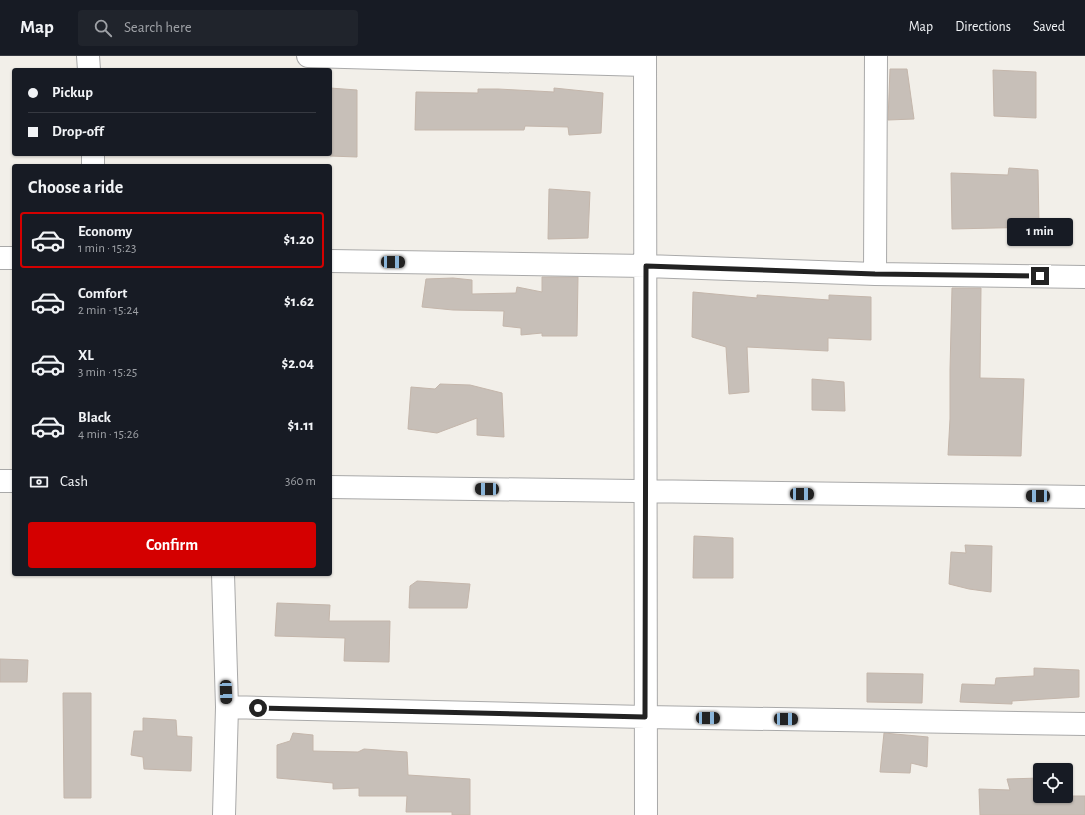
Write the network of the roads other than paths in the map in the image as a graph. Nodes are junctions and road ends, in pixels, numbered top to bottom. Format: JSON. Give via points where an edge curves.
{"nodes":[{"id":1,"x":88,"y":56,"type":"edge"},
{"id":2,"x":308,"y":56,"type":"edge"},
{"id":3,"x":876,"y":56,"type":"edge"},
{"id":4,"x":645,"y":60,"type":"edge"},
{"id":5,"x":89,"y":68,"type":"edge"},
{"id":6,"x":0,"y":258,"type":"edge"},
{"id":7,"x":12,"y":258,"type":"edge"},
{"id":8,"x":332,"y":261,"type":"edge"},
{"id":9,"x":646,"y":266,"type":"junction"},
{"id":10,"x":875,"y":274,"type":"junction"},
{"id":11,"x":1085,"y":277,"type":"edge"},
{"id":12,"x":0,"y":481,"type":"edge"},
{"id":13,"x":12,"y":481,"type":"edge"},
{"id":14,"x":332,"y":487,"type":"edge"},
{"id":15,"x":644,"y":492,"type":"junction"},
{"id":16,"x":1085,"y":497,"type":"edge"},
{"id":17,"x":223,"y":576,"type":"edge"},
{"id":18,"x":227,"y":707,"type":"junction"},
{"id":19,"x":645,"y":717,"type":"junction"},
{"id":20,"x":1085,"y":724,"type":"edge"},
{"id":21,"x":224,"y":815,"type":"edge"},
{"id":22,"x":646,"y":815,"type":"edge"}],
"edges":[{"from":1,"to":5,"type":"street"},
{"from":2,"to":4,"type":"street"},
{"from":3,"to":10,"type":"street"},
{"from":4,"to":9,"type":"street"},
{"from":6,"to":7,"type":"street"},
{"from":8,"to":9,"type":"street"},
{"from":9,"to":10,"type":"street"},
{"from":9,"to":15,"type":"street"},
{"from":10,"to":11,"type":"street"},
{"from":12,"to":13,"type":"street"},
{"from":14,"to":15,"type":"street"},
{"from":15,"to":16,"type":"street"},
{"from":15,"to":19,"type":"street"},
{"from":17,"to":18,"type":"street"},
{"from":18,"to":19,"type":"street"},
{"from":18,"to":21,"type":"street"},
{"from":19,"to":20,"type":"street"},
{"from":19,"to":22,"type":"street"}]}
